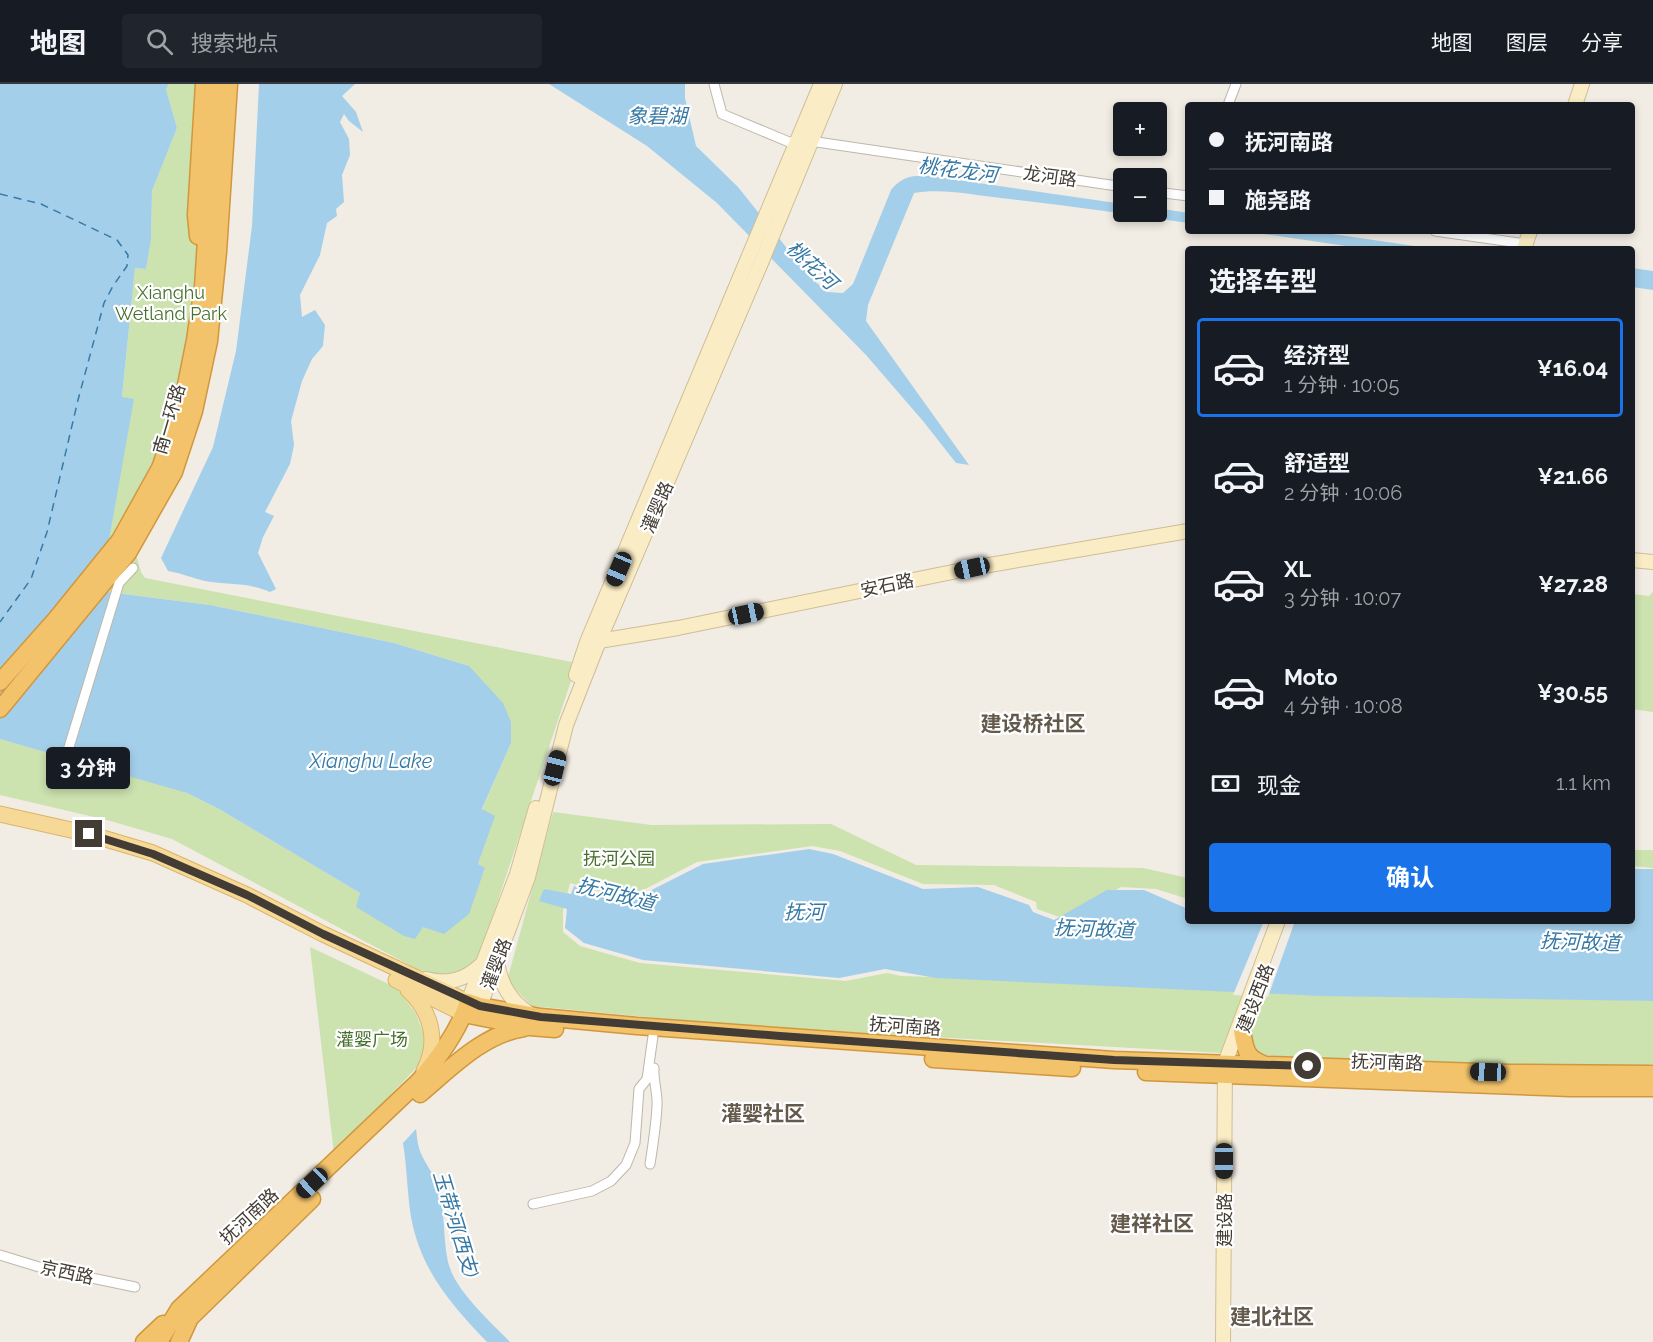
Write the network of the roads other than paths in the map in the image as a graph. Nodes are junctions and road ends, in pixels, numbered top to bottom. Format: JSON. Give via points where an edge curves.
{"nodes":[{"id":1,"x":204,"y":84,"type":"edge"},
{"id":2,"x":216,"y":84,"type":"edge"},
{"id":3,"x":229,"y":84,"type":"edge"},
{"id":4,"x":714,"y":84,"type":"edge"},
{"id":5,"x":821,"y":84,"type":"edge"},
{"id":6,"x":835,"y":84,"type":"edge"},
{"id":7,"x":1236,"y":84,"type":"edge"},
{"id":8,"x":1576,"y":84,"type":"edge"},
{"id":9,"x":1582,"y":84,"type":"edge"},
{"id":10,"x":1229,"y":102,"type":"edge"},
{"id":11,"x":1570,"y":102,"type":"edge"},
{"id":12,"x":1576,"y":102,"type":"edge"},
{"id":13,"x":804,"y":141,"type":"junction"},
{"id":14,"x":1113,"y":185,"type":"edge"},
{"id":15,"x":1167,"y":193,"type":"edge"},
{"id":16,"x":1185,"y":196,"type":"edge"},
{"id":17,"x":1462,"y":234,"type":"edge"},
{"id":18,"x":1524,"y":241,"type":"edge"},
{"id":19,"x":756,"y":259,"type":"junction"},
{"id":20,"x":203,"y":287,"type":"junction"},
{"id":21,"x":1185,"y":532,"type":"edge"},
{"id":22,"x":1635,"y":560,"type":"edge"},
{"id":23,"x":1653,"y":562,"type":"edge"},
{"id":24,"x":133,"y":568,"type":"dead end"},
{"id":25,"x":593,"y":642,"type":"junction"},
{"id":26,"x":0,"y":682,"type":"edge"},
{"id":27,"x":0,"y":709,"type":"edge"},
{"id":28,"x":62,"y":770,"type":"dead end"},
{"id":29,"x":0,"y":814,"type":"edge"},
{"id":30,"x":0,"y":821,"type":"edge"},
{"id":31,"x":1277,"y":924,"type":"edge"},
{"id":32,"x":1283,"y":924,"type":"edge"},
{"id":33,"x":490,"y":962,"type":"junction"},
{"id":34,"x":402,"y":977,"type":"junction"},
{"id":35,"x":472,"y":1010,"type":"junction"},
{"id":36,"x":532,"y":1021,"type":"junction"},
{"id":37,"x":1239,"y":1029,"type":"junction"},
{"id":38,"x":655,"y":1036,"type":"junction"},
{"id":39,"x":1263,"y":1064,"type":"junction"},
{"id":40,"x":1228,"y":1069,"type":"junction"},
{"id":41,"x":1653,"y":1074,"type":"edge"},
{"id":42,"x":419,"y":1088,"type":"junction"},
{"id":43,"x":1653,"y":1088,"type":"edge"},
{"id":44,"x":650,"y":1164,"type":"dead end"},
{"id":45,"x":533,"y":1204,"type":"dead end"},
{"id":46,"x":0,"y":1255,"type":"edge"},
{"id":47,"x":135,"y":1287,"type":"dead end"},
{"id":48,"x":179,"y":1309,"type":"junction"},
{"id":49,"x":144,"y":1342,"type":"edge"},
{"id":50,"x":159,"y":1342,"type":"edge"},
{"id":51,"x":179,"y":1342,"type":"edge"},
{"id":52,"x":1223,"y":1342,"type":"edge"}],
"edges":[{"from":1,"to":20,"type":"highway","via":[[196,215]]},
{"from":2,"to":20,"type":"highway","name":"南一环路"},
{"from":3,"to":27,"type":"highway","name":"南一环路","via":[[209,341],[194,411],[174,472],[128,553]]},
{"from":4,"to":13,"type":"street","name":"龙河路","via":[[722,114],[789,142]]},
{"from":5,"to":13,"type":"main road","name":"灌婴路"},
{"from":6,"to":13,"type":"main road","name":"灌婴路"},
{"from":7,"to":10,"type":"street"},
{"from":8,"to":11,"type":"main road"},
{"from":9,"to":12,"type":"main road"},
{"from":13,"to":14,"type":"street","name":"龙河路"},
{"from":13,"to":19,"type":"main road","name":"灌婴路","via":[[761,227]]},
{"from":13,"to":19,"type":"main road","name":"灌婴路","via":[[770,242]]},
{"from":15,"to":16,"type":"street"},
{"from":17,"to":18,"type":"street"},
{"from":19,"to":25,"type":"main road","name":"灌婴路"},
{"from":20,"to":26,"type":"highway","name":"南一环路","via":[[181,410],[160,468],[120,540]]},
{"from":21,"to":25,"type":"main road","name":"安石路","via":[[972,568]]},
{"from":22,"to":23,"type":"main road"},
{"from":24,"to":28,"type":"street","via":[[119,583]]},
{"from":25,"to":33,"type":"main road","name":"灌婴路","via":[[559,722]]},
{"from":29,"to":34,"type":"main road","via":[[89,834],[153,854],[247,895]]},
{"from":30,"to":34,"type":"main road","via":[[84,840],[151,861]]},
{"from":31,"to":37,"type":"main road","name":"建设西路"},
{"from":32,"to":37,"type":"main road","name":"建设西路"},
{"from":33,"to":34,"type":"main road","via":[[457,981]]},
{"from":33,"to":35,"type":"main road","name":"灌婴路"},
{"from":33,"to":36,"type":"main road","via":[[510,996]]},
{"from":34,"to":35,"type":"main road"},
{"from":34,"to":42,"type":"main road","via":[[430,1022],[433,1037]]},
{"from":35,"to":36,"type":"highway","name":"抚河南路"},
{"from":35,"to":42,"type":"highway","name":"抚河南路","via":[[449,1061]]},
{"from":36,"to":38,"type":"highway","name":"抚河南路"},
{"from":36,"to":40,"type":"highway","name":"抚河南路"},
{"from":36,"to":42,"type":"highway","via":[[500,1034]]},
{"from":37,"to":39,"type":"highway","via":[[1252,1060]]},
{"from":37,"to":40,"type":"main road","name":"建设西路"},
{"from":38,"to":40,"type":"highway","name":"抚河南路","via":[[1012,1065]]},
{"from":38,"to":44,"type":"street","via":[[653,1079],[658,1105]]},
{"from":38,"to":45,"type":"street","via":[[647,1079],[639,1089],[635,1143],[626,1165],[592,1191]]},
{"from":39,"to":40,"type":"highway","name":"抚河南路"},
{"from":39,"to":41,"type":"highway","name":"抚河南路","via":[[1522,1074]]},
{"from":40,"to":43,"type":"highway","name":"抚河南路","via":[[1600,1089]]},
{"from":40,"to":52,"type":"main road","name":"建设路"},
{"from":42,"to":48,"type":"highway","name":"抚河南路"},
{"from":42,"to":51,"type":"highway","name":"抚河南路","via":[[190,1318]]},
{"from":46,"to":47,"type":"street","name":"京西路"},
{"from":48,"to":49,"type":"highway"},
{"from":48,"to":50,"type":"highway","name":"抚河南路"}]}
